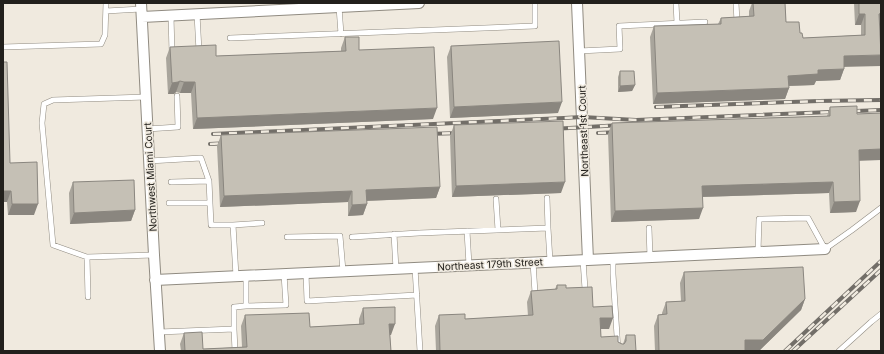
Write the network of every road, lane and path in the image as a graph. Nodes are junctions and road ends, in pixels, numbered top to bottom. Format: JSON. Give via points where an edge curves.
{"nodes":[{"id":1,"x":106,"y":3,"type":"edge"},
{"id":2,"x":420,"y":3,"type":"edge"},
{"id":3,"x":535,"y":3,"type":"edge"},
{"id":4,"x":577,"y":3,"type":"edge"},
{"id":5,"x":676,"y":3,"type":"edge"},
{"id":6,"x":736,"y":3,"type":"edge"},
{"id":7,"x":339,"y":7,"type":"junction"},
{"id":8,"x":141,"y":10,"type":"edge"},
{"id":9,"x":106,"y":11,"type":"junction"},
{"id":10,"x":197,"y":14,"type":"junction"},
{"id":11,"x":171,"y":16,"type":"junction"},
{"id":12,"x":705,"y":22,"type":"dead end"},
{"id":13,"x":737,"y":22,"type":"edge"},
{"id":14,"x":677,"y":23,"type":"junction"},
{"id":15,"x":341,"y":34,"type":"junction"},
{"id":16,"x":230,"y":38,"type":"dead end"},
{"id":17,"x":3,"y":47,"type":"edge"},
{"id":18,"x":580,"y":51,"type":"junction"},
{"id":19,"x":199,"y":52,"type":"edge"},
{"id":20,"x":172,"y":54,"type":"edge"},
{"id":21,"x":176,"y":96,"type":"dead end"},
{"id":22,"x":146,"y":97,"type":"junction"},
{"id":23,"x":147,"y":129,"type":"junction"},
{"id":24,"x":149,"y":160,"type":"junction"},
{"id":25,"x":209,"y":181,"type":"junction"},
{"id":26,"x":171,"y":182,"type":"dead end"},
{"id":27,"x":547,"y":198,"type":"dead end"},
{"id":28,"x":496,"y":200,"type":"dead end"},
{"id":29,"x":169,"y":203,"type":"dead end"},
{"id":30,"x":210,"y":203,"type":"junction"},
{"id":31,"x":881,"y":208,"type":"edge"},
{"id":32,"x":262,"y":223,"type":"dead end"},
{"id":33,"x":233,"y":225,"type":"junction"},
{"id":34,"x":548,"y":228,"type":"junction"},
{"id":35,"x":649,"y":228,"type":"dead end"},
{"id":36,"x":498,"y":230,"type":"junction"},
{"id":37,"x":467,"y":231,"type":"junction"},
{"id":38,"x":394,"y":234,"type":"junction"},
{"id":39,"x":287,"y":237,"type":"dead end"},
{"id":40,"x":352,"y":237,"type":"dead end"},
{"id":41,"x":825,"y":248,"type":"junction"},
{"id":42,"x":758,"y":252,"type":"junction"},
{"id":43,"x":154,"y":255,"type":"junction"},
{"id":44,"x":87,"y":257,"type":"junction"},
{"id":45,"x":650,"y":257,"type":"junction"},
{"id":46,"x":613,"y":258,"type":"junction"},
{"id":47,"x":586,"y":260,"type":"junction"},
{"id":48,"x":533,"y":262,"type":"junction"},
{"id":49,"x":550,"y":262,"type":"junction"},
{"id":50,"x":469,"y":265,"type":"junction"},
{"id":51,"x":415,"y":268,"type":"junction"},
{"id":52,"x":396,"y":269,"type":"junction"},
{"id":53,"x":343,"y":271,"type":"junction"},
{"id":54,"x":306,"y":273,"type":"junction"},
{"id":55,"x":284,"y":274,"type":"junction"},
{"id":56,"x":241,"y":276,"type":"junction"},
{"id":57,"x":155,"y":280,"type":"junction"},
{"id":58,"x":585,"y":289,"type":"edge"},
{"id":59,"x":535,"y":293,"type":"edge"},
{"id":60,"x":417,"y":295,"type":"junction"},
{"id":61,"x":88,"y":297,"type":"dead end"},
{"id":62,"x":246,"y":306,"type":"junction"},
{"id":63,"x":881,"y":314,"type":"edge"},
{"id":64,"x":234,"y":329,"type":"junction"},
{"id":65,"x":159,"y":332,"type":"junction"},
{"id":66,"x":160,"y":351,"type":"edge"},
{"id":67,"x":235,"y":351,"type":"edge"},
{"id":68,"x":420,"y":351,"type":"edge"},
{"id":69,"x":618,"y":351,"type":"edge"},
{"id":70,"x":839,"y":351,"type":"edge"}],
"edges":[{"from":1,"to":9,"type":"lane"},
{"from":2,"to":7,"type":"street"},
{"from":3,"to":15,"type":"lane","via":[[535,26]]},
{"from":4,"to":18,"type":"street","name":"Northeast 1st Court"},
{"from":5,"to":14,"type":"lane"},
{"from":6,"to":13,"type":"lane"},
{"from":7,"to":10,"type":"street"},
{"from":7,"to":15,"type":"lane"},
{"from":8,"to":9,"type":"lane"},
{"from":8,"to":11,"type":"street"},
{"from":8,"to":22,"type":"street","name":"Northwest Miami Court"},
{"from":9,"to":17,"type":"lane","via":[[105,35],[101,44]]},
{"from":10,"to":11,"type":"street"},
{"from":10,"to":19,"type":"lane"},
{"from":11,"to":20,"type":"lane"},
{"from":12,"to":14,"type":"lane"},
{"from":14,"to":18,"type":"lane","via":[[619,26],[620,49]]},
{"from":15,"to":16,"type":"lane"},
{"from":18,"to":47,"type":"street","name":"Northeast 1st Court"},
{"from":21,"to":23,"type":"lane","via":[[178,127]]},
{"from":22,"to":23,"type":"street","name":"Northwest Miami Court"},
{"from":22,"to":44,"type":"lane","via":[[53,100],[44,104],[42,123],[53,245]]},
{"from":23,"to":24,"type":"street","name":"Northwest Miami Court"},
{"from":24,"to":25,"type":"lane","via":[[201,158]]},
{"from":24,"to":43,"type":"street","name":"Northwest Miami Court"},
{"from":25,"to":26,"type":"lane"},
{"from":25,"to":30,"type":"lane"},
{"from":27,"to":34,"type":"lane"},
{"from":28,"to":36,"type":"lane"},
{"from":29,"to":30,"type":"lane"},
{"from":30,"to":33,"type":"lane","via":[[212,225]]},
{"from":31,"to":41,"type":"lane"},
{"from":32,"to":33,"type":"lane"},
{"from":33,"to":56,"type":"lane"},
{"from":34,"to":36,"type":"lane"},
{"from":34,"to":49,"type":"lane"},
{"from":35,"to":45,"type":"lane"},
{"from":36,"to":37,"type":"lane"},
{"from":37,"to":38,"type":"lane"},
{"from":37,"to":50,"type":"lane"},
{"from":38,"to":40,"type":"lane"},
{"from":38,"to":52,"type":"lane"},
{"from":39,"to":53,"type":"lane","via":[[340,236]]},
{"from":41,"to":42,"type":"street","name":"Northeast 179th Street"},
{"from":41,"to":42,"type":"lane","via":[[808,218],[759,219]]},
{"from":42,"to":45,"type":"street","name":"Northeast 179th Street"},
{"from":43,"to":44,"type":"lane"},
{"from":43,"to":57,"type":"street","name":"Northwest Miami Court"},
{"from":44,"to":61,"type":"lane"},
{"from":45,"to":46,"type":"street","name":"Northeast 179th Street"},
{"from":46,"to":47,"type":"street","name":"Northeast 179th Street"},
{"from":46,"to":69,"type":"lane"},
{"from":47,"to":49,"type":"street","name":"Northeast 179th Street"},
{"from":47,"to":58,"type":"lane"},
{"from":48,"to":49,"type":"street","name":"Northeast 179th Street"},
{"from":48,"to":50,"type":"street","name":"Northeast 179th Street"},
{"from":48,"to":59,"type":"lane"},
{"from":50,"to":51,"type":"street","name":"Northeast 179th Street"},
{"from":51,"to":52,"type":"street","name":"Northeast 179th Street"},
{"from":51,"to":60,"type":"lane"},
{"from":52,"to":53,"type":"street","name":"Northeast 179th Street"},
{"from":53,"to":54,"type":"street","name":"Northeast 179th Street"},
{"from":54,"to":55,"type":"street","name":"Northeast 179th Street"},
{"from":54,"to":60,"type":"lane","via":[[307,301]]},
{"from":55,"to":56,"type":"street","name":"Northeast 179th Street"},
{"from":55,"to":62,"type":"lane","via":[[286,305]]},
{"from":56,"to":57,"type":"street","name":"Northeast 179th Street"},
{"from":56,"to":62,"type":"lane"},
{"from":57,"to":65,"type":"street","name":"Northwest Miami Court"},
{"from":60,"to":68,"type":"lane"},
{"from":62,"to":64,"type":"lane","via":[[234,307]]},
{"from":63,"to":70,"type":"lane"},
{"from":64,"to":65,"type":"lane"},
{"from":64,"to":67,"type":"lane"},
{"from":65,"to":66,"type":"street","name":"Northwest Miami Court"}]}
